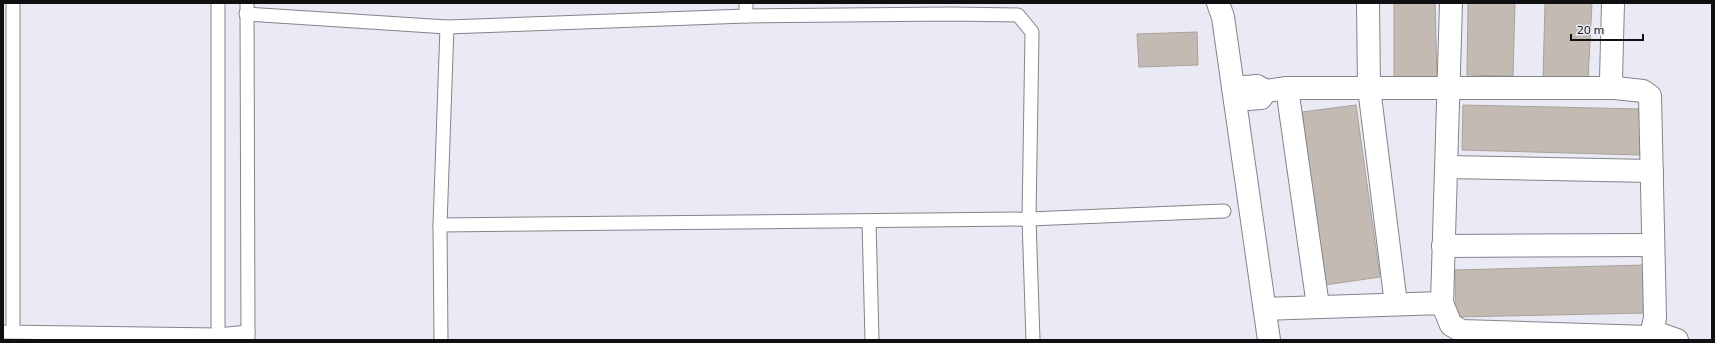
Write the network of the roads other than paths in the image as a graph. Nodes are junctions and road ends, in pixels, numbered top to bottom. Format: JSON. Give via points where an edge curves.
{"nodes":[{"id":1,"x":13,"y":3,"type":"edge"},
{"id":2,"x":218,"y":3,"type":"edge"},
{"id":3,"x":1218,"y":3,"type":"edge"},
{"id":4,"x":1368,"y":3,"type":"edge"},
{"id":5,"x":1451,"y":3,"type":"edge"},
{"id":6,"x":1613,"y":3,"type":"edge"},
{"id":7,"x":246,"y":8,"type":"edge"},
{"id":8,"x":951,"y":8,"type":"edge"},
{"id":9,"x":746,"y":9,"type":"edge"},
{"id":10,"x":447,"y":27,"type":"junction"},
{"id":11,"x":1369,"y":88,"type":"junction"},
{"id":12,"x":1449,"y":88,"type":"junction"},
{"id":13,"x":1615,"y":88,"type":"junction"},
{"id":14,"x":1277,"y":90,"type":"junction"},
{"id":15,"x":1234,"y":94,"type":"junction"},
{"id":16,"x":1447,"y":167,"type":"junction"},
{"id":17,"x":1652,"y":171,"type":"junction"},
{"id":18,"x":1224,"y":211,"type":"dead end"},
{"id":19,"x":1029,"y":219,"type":"junction"},
{"id":20,"x":868,"y":221,"type":"junction"},
{"id":21,"x":440,"y":225,"type":"junction"},
{"id":22,"x":1653,"y":245,"type":"junction"},
{"id":23,"x":1443,"y":246,"type":"junction"},
{"id":24,"x":1442,"y":303,"type":"junction"},
{"id":25,"x":1396,"y":304,"type":"junction"},
{"id":26,"x":1318,"y":306,"type":"junction"},
{"id":27,"x":1265,"y":309,"type":"junction"},
{"id":28,"x":1652,"y":331,"type":"junction"},
{"id":29,"x":8,"y":332,"type":"edge"},
{"id":30,"x":248,"y":336,"type":"edge"},
{"id":31,"x":218,"y":337,"type":"edge"},
{"id":32,"x":441,"y":340,"type":"edge"},
{"id":33,"x":872,"y":340,"type":"edge"},
{"id":34,"x":1033,"y":340,"type":"edge"},
{"id":35,"x":1270,"y":340,"type":"edge"},
{"id":36,"x":1677,"y":340,"type":"edge"}],
"edges":[{"from":1,"to":29,"type":"lane"},
{"from":2,"to":31,"type":"lane"},
{"from":3,"to":15,"type":"street","via":[[1223,17]]},
{"from":4,"to":11,"type":"street"},
{"from":5,"to":12,"type":"street"},
{"from":6,"to":13,"type":"street","via":[[1611,79]]},
{"from":7,"to":10,"type":"lane"},
{"from":7,"to":30,"type":"lane"},
{"from":8,"to":9,"type":"lane"},
{"from":8,"to":19,"type":"lane","via":[[1018,15],[1032,32]]},
{"from":9,"to":10,"type":"lane"},
{"from":10,"to":21,"type":"lane"},
{"from":11,"to":12,"type":"street"},
{"from":11,"to":14,"type":"street"},
{"from":11,"to":25,"type":"street"},
{"from":12,"to":13,"type":"street"},
{"from":12,"to":16,"type":"street"},
{"from":13,"to":17,"type":"street","via":[[1643,91],[1650,96]]},
{"from":14,"to":15,"type":"street","via":[[1257,86]]},
{"from":14,"to":26,"type":"street"},
{"from":15,"to":27,"type":"street"},
{"from":16,"to":17,"type":"street"},
{"from":16,"to":23,"type":"street"},
{"from":17,"to":22,"type":"street"},
{"from":18,"to":19,"type":"lane"},
{"from":19,"to":20,"type":"lane"},
{"from":19,"to":34,"type":"lane"},
{"from":20,"to":21,"type":"lane"},
{"from":20,"to":33,"type":"lane"},
{"from":21,"to":32,"type":"lane"},
{"from":22,"to":23,"type":"street"},
{"from":22,"to":28,"type":"street","via":[[1655,318]]},
{"from":23,"to":24,"type":"street"},
{"from":24,"to":25,"type":"street"},
{"from":24,"to":28,"type":"street","via":[[1451,325],[1462,331],[1648,338]]},
{"from":25,"to":26,"type":"street"},
{"from":26,"to":27,"type":"street"},
{"from":27,"to":35,"type":"street"},
{"from":28,"to":36,"type":"street"},
{"from":29,"to":31,"type":"lane"},
{"from":30,"to":31,"type":"lane"}]}
